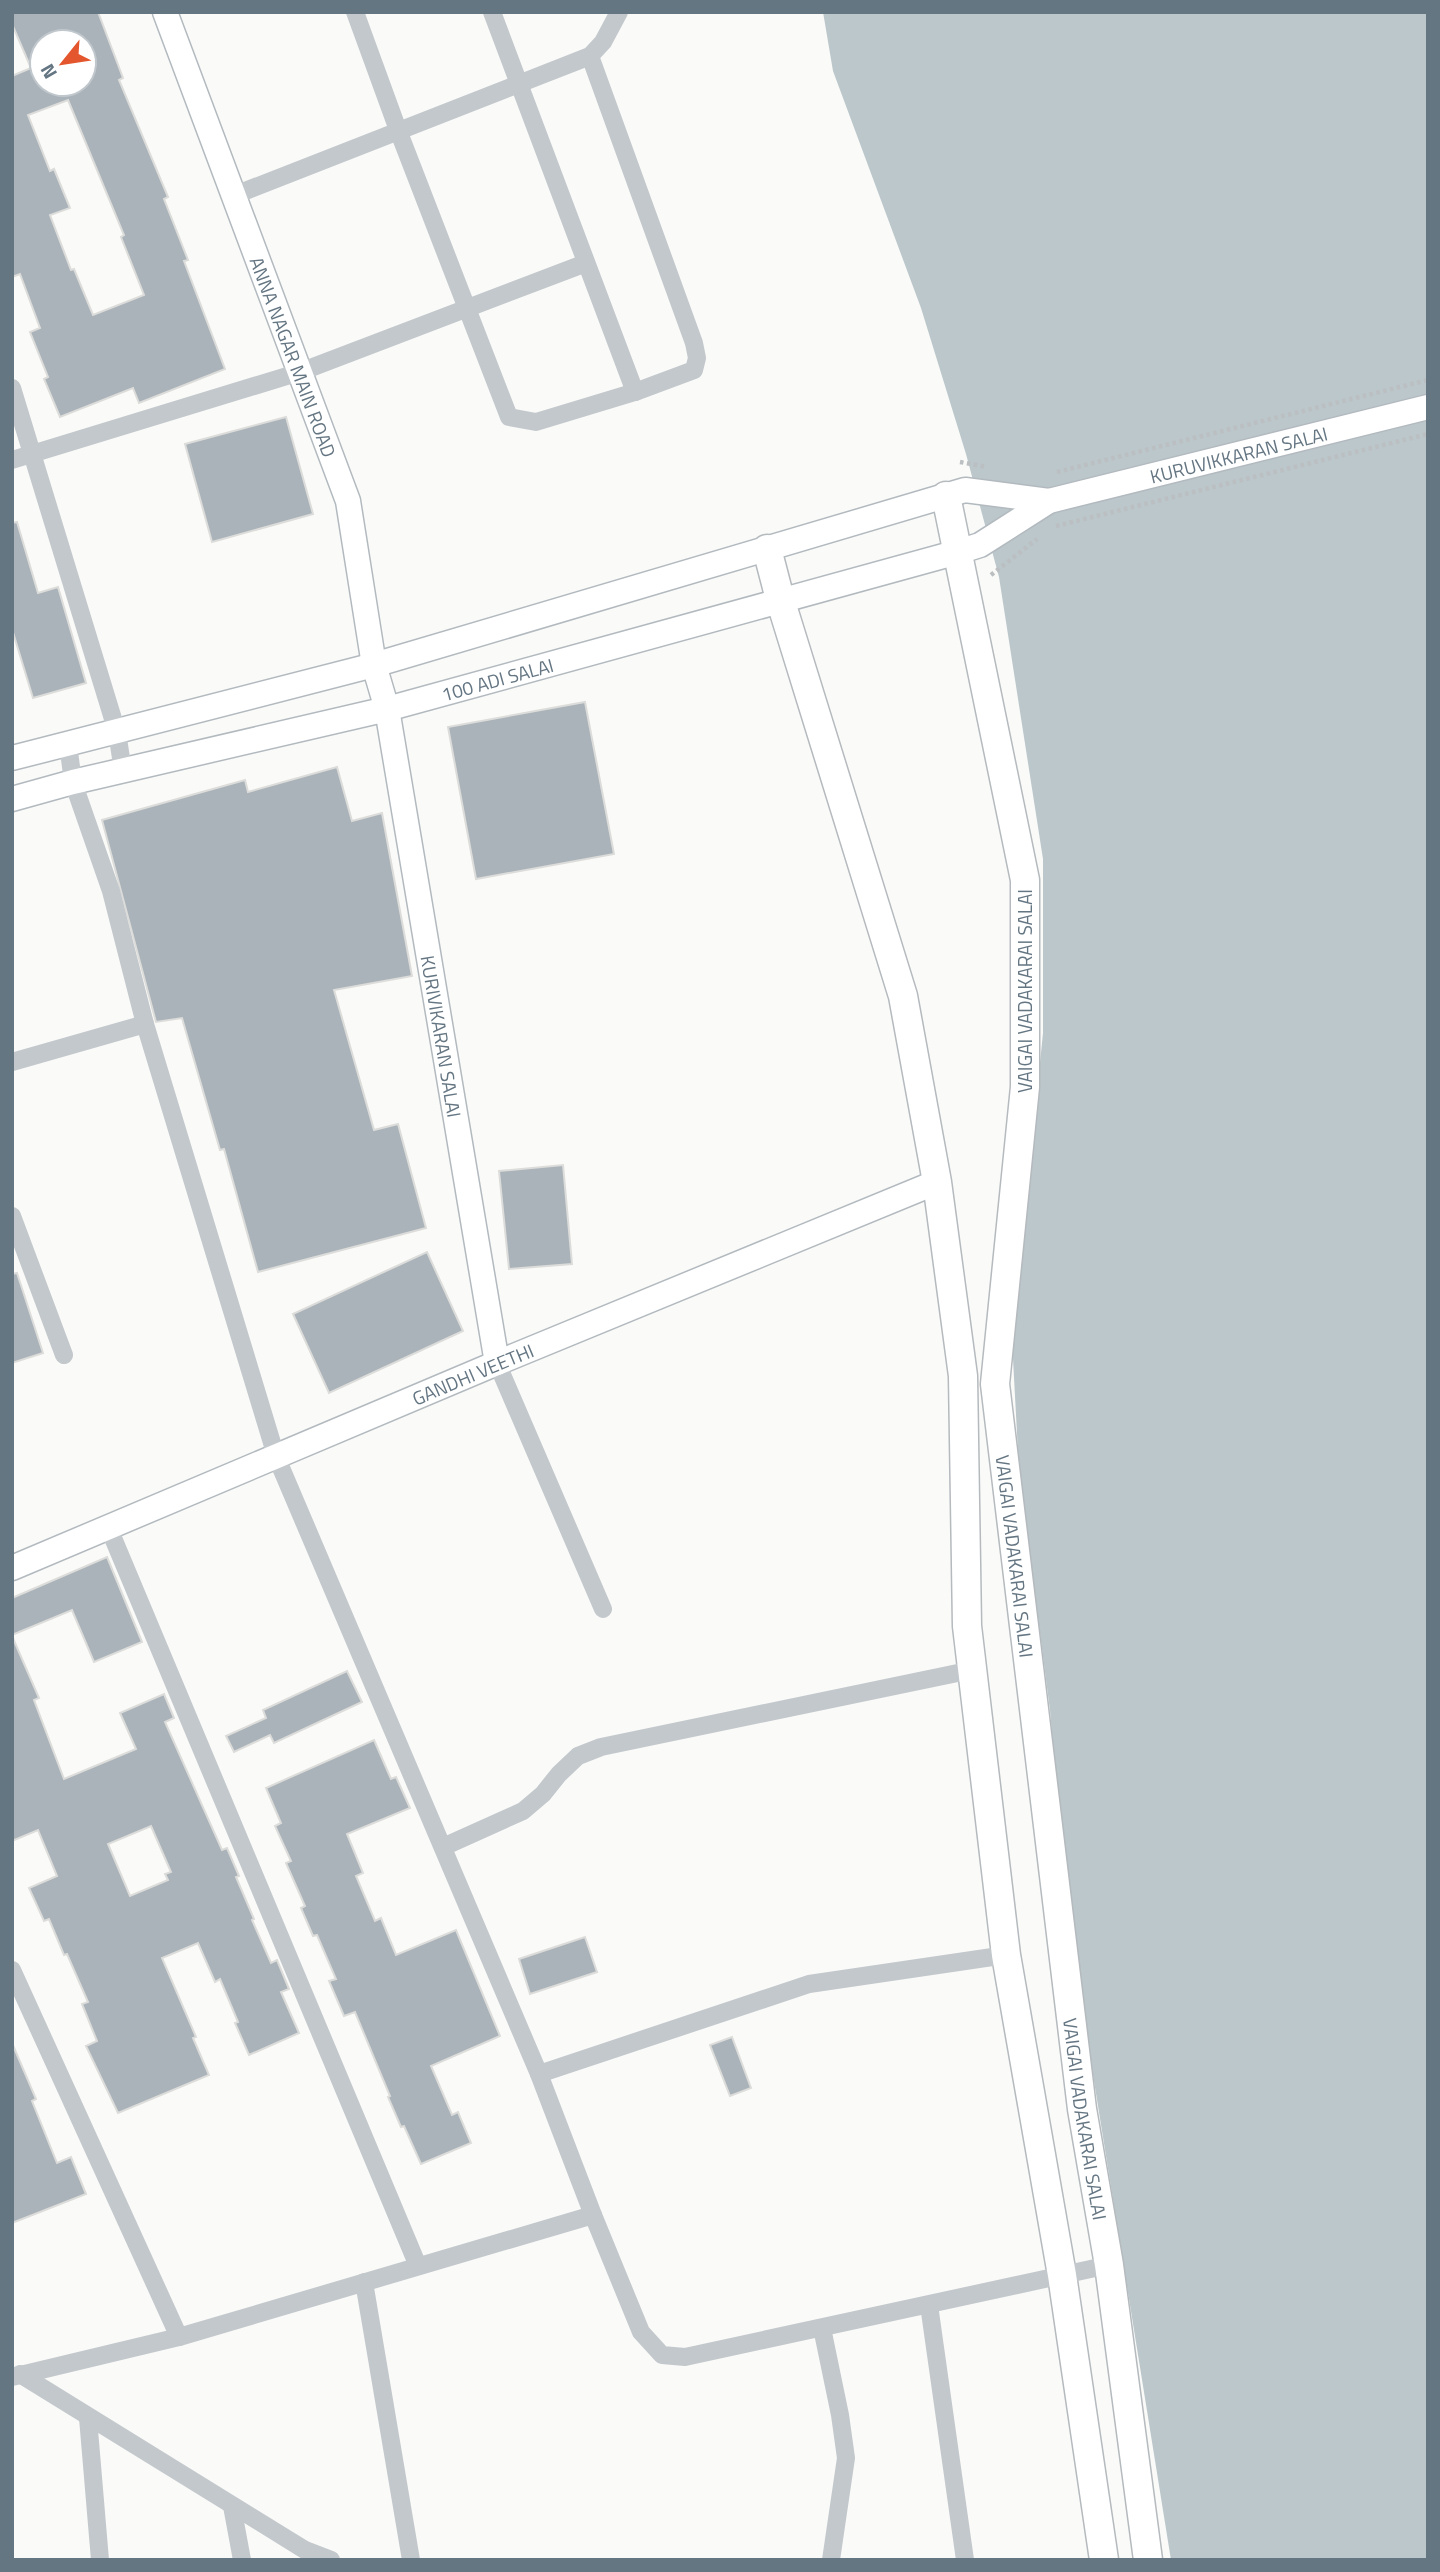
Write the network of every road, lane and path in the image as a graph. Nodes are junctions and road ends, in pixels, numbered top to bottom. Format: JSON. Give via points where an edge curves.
{"nodes":[{"id":1,"x":165,"y":12,"type":"edge"},
{"id":2,"x":355,"y":12,"type":"edge"},
{"id":3,"x":492,"y":12,"type":"edge"},
{"id":4,"x":619,"y":12,"type":"edge"},
{"id":5,"x":590,"y":56,"type":"junction"},
{"id":6,"x":519,"y":82,"type":"junction"},
{"id":7,"x":398,"y":130,"type":"junction"},
{"id":8,"x":235,"y":195,"type":"junction"},
{"id":9,"x":586,"y":263,"type":"junction"},
{"id":10,"x":467,"y":310,"type":"junction"},
{"id":11,"x":300,"y":372,"type":"junction"},
{"id":12,"x":1428,"y":380,"type":"edge"},
{"id":13,"x":12,"y":388,"type":"edge"},
{"id":14,"x":635,"y":392,"type":"junction"},
{"id":15,"x":1428,"y":407,"type":"edge"},
{"id":16,"x":1428,"y":434,"type":"edge"},
{"id":17,"x":34,"y":454,"type":"junction"},
{"id":18,"x":12,"y":460,"type":"edge"},
{"id":19,"x":960,"y":462,"type":"dead end"},
{"id":20,"x":999,"y":469,"type":"dead end"},
{"id":21,"x":1051,"y":474,"type":"dead end"},
{"id":22,"x":956,"y":493,"type":"junction"},
{"id":23,"x":1049,"y":502,"type":"junction"},
{"id":24,"x":1052,"y":527,"type":"dead end"},
{"id":25,"x":1042,"y":535,"type":"dead end"},
{"id":26,"x":767,"y":549,"type":"junction"},
{"id":27,"x":969,"y":549,"type":"junction"},
{"id":28,"x":991,"y":575,"type":"dead end"},
{"id":29,"x":780,"y":599,"type":"junction"},
{"id":30,"x":374,"y":665,"type":"junction"},
{"id":31,"x":387,"y":709,"type":"junction"},
{"id":32,"x":117,"y":732,"type":"junction"},
{"id":33,"x":68,"y":744,"type":"junction"},
{"id":34,"x":12,"y":758,"type":"edge"},
{"id":35,"x":124,"y":771,"type":"junction"},
{"id":36,"x":73,"y":782,"type":"junction"},
{"id":37,"x":12,"y":799,"type":"edge"},
{"id":38,"x":145,"y":1024,"type":"junction"},
{"id":39,"x":12,"y":1062,"type":"edge"},
{"id":40,"x":937,"y":1182,"type":"junction"},
{"id":41,"x":14,"y":1224,"type":"edge"},
{"id":42,"x":64,"y":1355,"type":"dead end"},
{"id":43,"x":497,"y":1363,"type":"junction"},
{"id":44,"x":276,"y":1456,"type":"junction"},
{"id":45,"x":108,"y":1527,"type":"junction"},
{"id":46,"x":12,"y":1569,"type":"edge"},
{"id":47,"x":603,"y":1609,"type":"dead end"},
{"id":48,"x":972,"y":1670,"type":"junction"},
{"id":49,"x":443,"y":1847,"type":"junction"},
{"id":50,"x":1006,"y":1955,"type":"junction"},
{"id":51,"x":12,"y":1970,"type":"edge"},
{"id":52,"x":539,"y":2074,"type":"junction"},
{"id":53,"x":593,"y":2215,"type":"junction"},
{"id":54,"x":1109,"y":2265,"type":"junction"},
{"id":55,"x":418,"y":2266,"type":"junction"},
{"id":56,"x":1062,"y":2275,"type":"junction"},
{"id":57,"x":364,"y":2282,"type":"junction"},
{"id":58,"x":929,"y":2305,"type":"junction"},
{"id":59,"x":822,"y":2328,"type":"junction"},
{"id":60,"x":179,"y":2337,"type":"junction"},
{"id":61,"x":16,"y":2375,"type":"edge"},
{"id":62,"x":88,"y":2418,"type":"junction"},
{"id":63,"x":232,"y":2506,"type":"junction"},
{"id":64,"x":100,"y":2560,"type":"edge"},
{"id":65,"x":243,"y":2560,"type":"edge"},
{"id":66,"x":331,"y":2560,"type":"edge"},
{"id":67,"x":411,"y":2560,"type":"edge"},
{"id":68,"x":831,"y":2560,"type":"edge"},
{"id":69,"x":965,"y":2560,"type":"edge"},
{"id":70,"x":1104,"y":2560,"type":"edge"},
{"id":71,"x":1148,"y":2560,"type":"edge"}],
"edges":[{"from":1,"to":8,"type":"main road","name":"ANNA NAGAR MAIN ROAD"},
{"from":2,"to":7,"type":"street"},
{"from":3,"to":6,"type":"street"},
{"from":4,"to":5,"type":"street"},
{"from":5,"to":6,"type":"street"},
{"from":5,"to":14,"type":"street","via":[[697,358],[694,370]]},
{"from":6,"to":7,"type":"street"},
{"from":6,"to":9,"type":"street"},
{"from":7,"to":8,"type":"street"},
{"from":7,"to":10,"type":"street"},
{"from":8,"to":11,"type":"main road","name":"ANNA NAGAR MAIN ROAD"},
{"from":9,"to":10,"type":"street"},
{"from":9,"to":14,"type":"street"},
{"from":10,"to":11,"type":"street"},
{"from":10,"to":14,"type":"street","via":[[509,417],[536,422]]},
{"from":11,"to":17,"type":"street"},
{"from":11,"to":30,"type":"main road","name":"ANNA NAGAR MAIN ROAD","via":[[348,500]]},
{"from":12,"to":21,"type":"path"},
{"from":13,"to":17,"type":"street"},
{"from":15,"to":23,"type":"main road","name":"KURUVIKKARAN SALAI"},
{"from":16,"to":24,"type":"path"},
{"from":17,"to":18,"type":"street"},
{"from":17,"to":32,"type":"street"},
{"from":19,"to":20,"type":"path"},
{"from":22,"to":23,"type":"main road","name":"KURUVIKKARAN SALAI"},
{"from":22,"to":26,"type":"main road"},
{"from":22,"to":27,"type":"main road","name":"VAIGAI VADAKARAI SALAI"},
{"from":23,"to":27,"type":"main road","name":"KURUVIKKARAN SALAI"},
{"from":25,"to":28,"type":"path"},
{"from":26,"to":29,"type":"main road","name":"VAIGAI VADAKARAI SALAI"},
{"from":26,"to":30,"type":"main road"},
{"from":27,"to":29,"type":"main road","name":"100 ADI SALAI"},
{"from":27,"to":54,"type":"main road","name":"VAIGAI VADAKARAI SALAI","via":[[1025,880],[1025,1087],[995,1384],[1082,2109]]},
{"from":29,"to":31,"type":"main road","name":"100 ADI SALAI"},
{"from":29,"to":40,"type":"main road","name":"VAIGAI VADAKARAI SALAI","via":[[903,996]]},
{"from":30,"to":31,"type":"main road","name":"ANNA NAGAR MAIN ROAD"},
{"from":30,"to":32,"type":"main road"},
{"from":31,"to":35,"type":"main road","name":"100 ADI SALAI"},
{"from":31,"to":43,"type":"main road","name":"KURIVIKARAN SALAI"},
{"from":32,"to":33,"type":"main road"},
{"from":32,"to":35,"type":"street"},
{"from":33,"to":34,"type":"main road"},
{"from":33,"to":36,"type":"street"},
{"from":35,"to":36,"type":"main road","name":"100 ADI SALAI"},
{"from":36,"to":37,"type":"main road","name":"100 ADI SALAI"},
{"from":36,"to":38,"type":"street","via":[[111,891]]},
{"from":38,"to":39,"type":"street"},
{"from":38,"to":44,"type":"street"},
{"from":40,"to":43,"type":"main road","name":"GANDHI VEETHI"},
{"from":40,"to":48,"type":"main road","name":"VAIGAI VADAKARAI SALAI","via":[[963,1376],[967,1626]]},
{"from":41,"to":42,"type":"street"},
{"from":43,"to":44,"type":"main road","name":"GANDHI VEETHI"},
{"from":43,"to":47,"type":"street"},
{"from":44,"to":45,"type":"main road","name":"GANDHI VEETHI"},
{"from":44,"to":49,"type":"street"},
{"from":45,"to":46,"type":"main road","name":"GANDHI VEETHI"},
{"from":45,"to":55,"type":"street"},
{"from":48,"to":49,"type":"street","via":[[601,1747],[578,1756],[523,1811]]},
{"from":48,"to":50,"type":"main road","name":"VAIGAI VADAKARAI SALAI"},
{"from":49,"to":52,"type":"street"},
{"from":50,"to":52,"type":"street","via":[[809,1983]]},
{"from":50,"to":56,"type":"main road","name":"VAIGAI VADAKARAI SALAI"},
{"from":51,"to":60,"type":"street"},
{"from":52,"to":53,"type":"street"},
{"from":53,"to":55,"type":"street"},
{"from":53,"to":59,"type":"street","via":[[641,2332],[662,2355],[685,2357]]},
{"from":54,"to":56,"type":"street"},
{"from":54,"to":71,"type":"main road","name":"VAIGAI VADAKARAI SALAI"},
{"from":55,"to":57,"type":"street"},
{"from":56,"to":58,"type":"street"},
{"from":56,"to":70,"type":"main road","name":"VAIGAI VADAKARAI SALAI"},
{"from":57,"to":60,"type":"street"},
{"from":57,"to":67,"type":"street"},
{"from":58,"to":59,"type":"street"},
{"from":58,"to":69,"type":"street"},
{"from":59,"to":68,"type":"street","via":[[846,2458]]},
{"from":60,"to":61,"type":"street"},
{"from":61,"to":62,"type":"street"},
{"from":62,"to":63,"type":"street"},
{"from":62,"to":64,"type":"street"},
{"from":63,"to":65,"type":"street"},
{"from":63,"to":66,"type":"street","via":[[305,2550]]}]}
